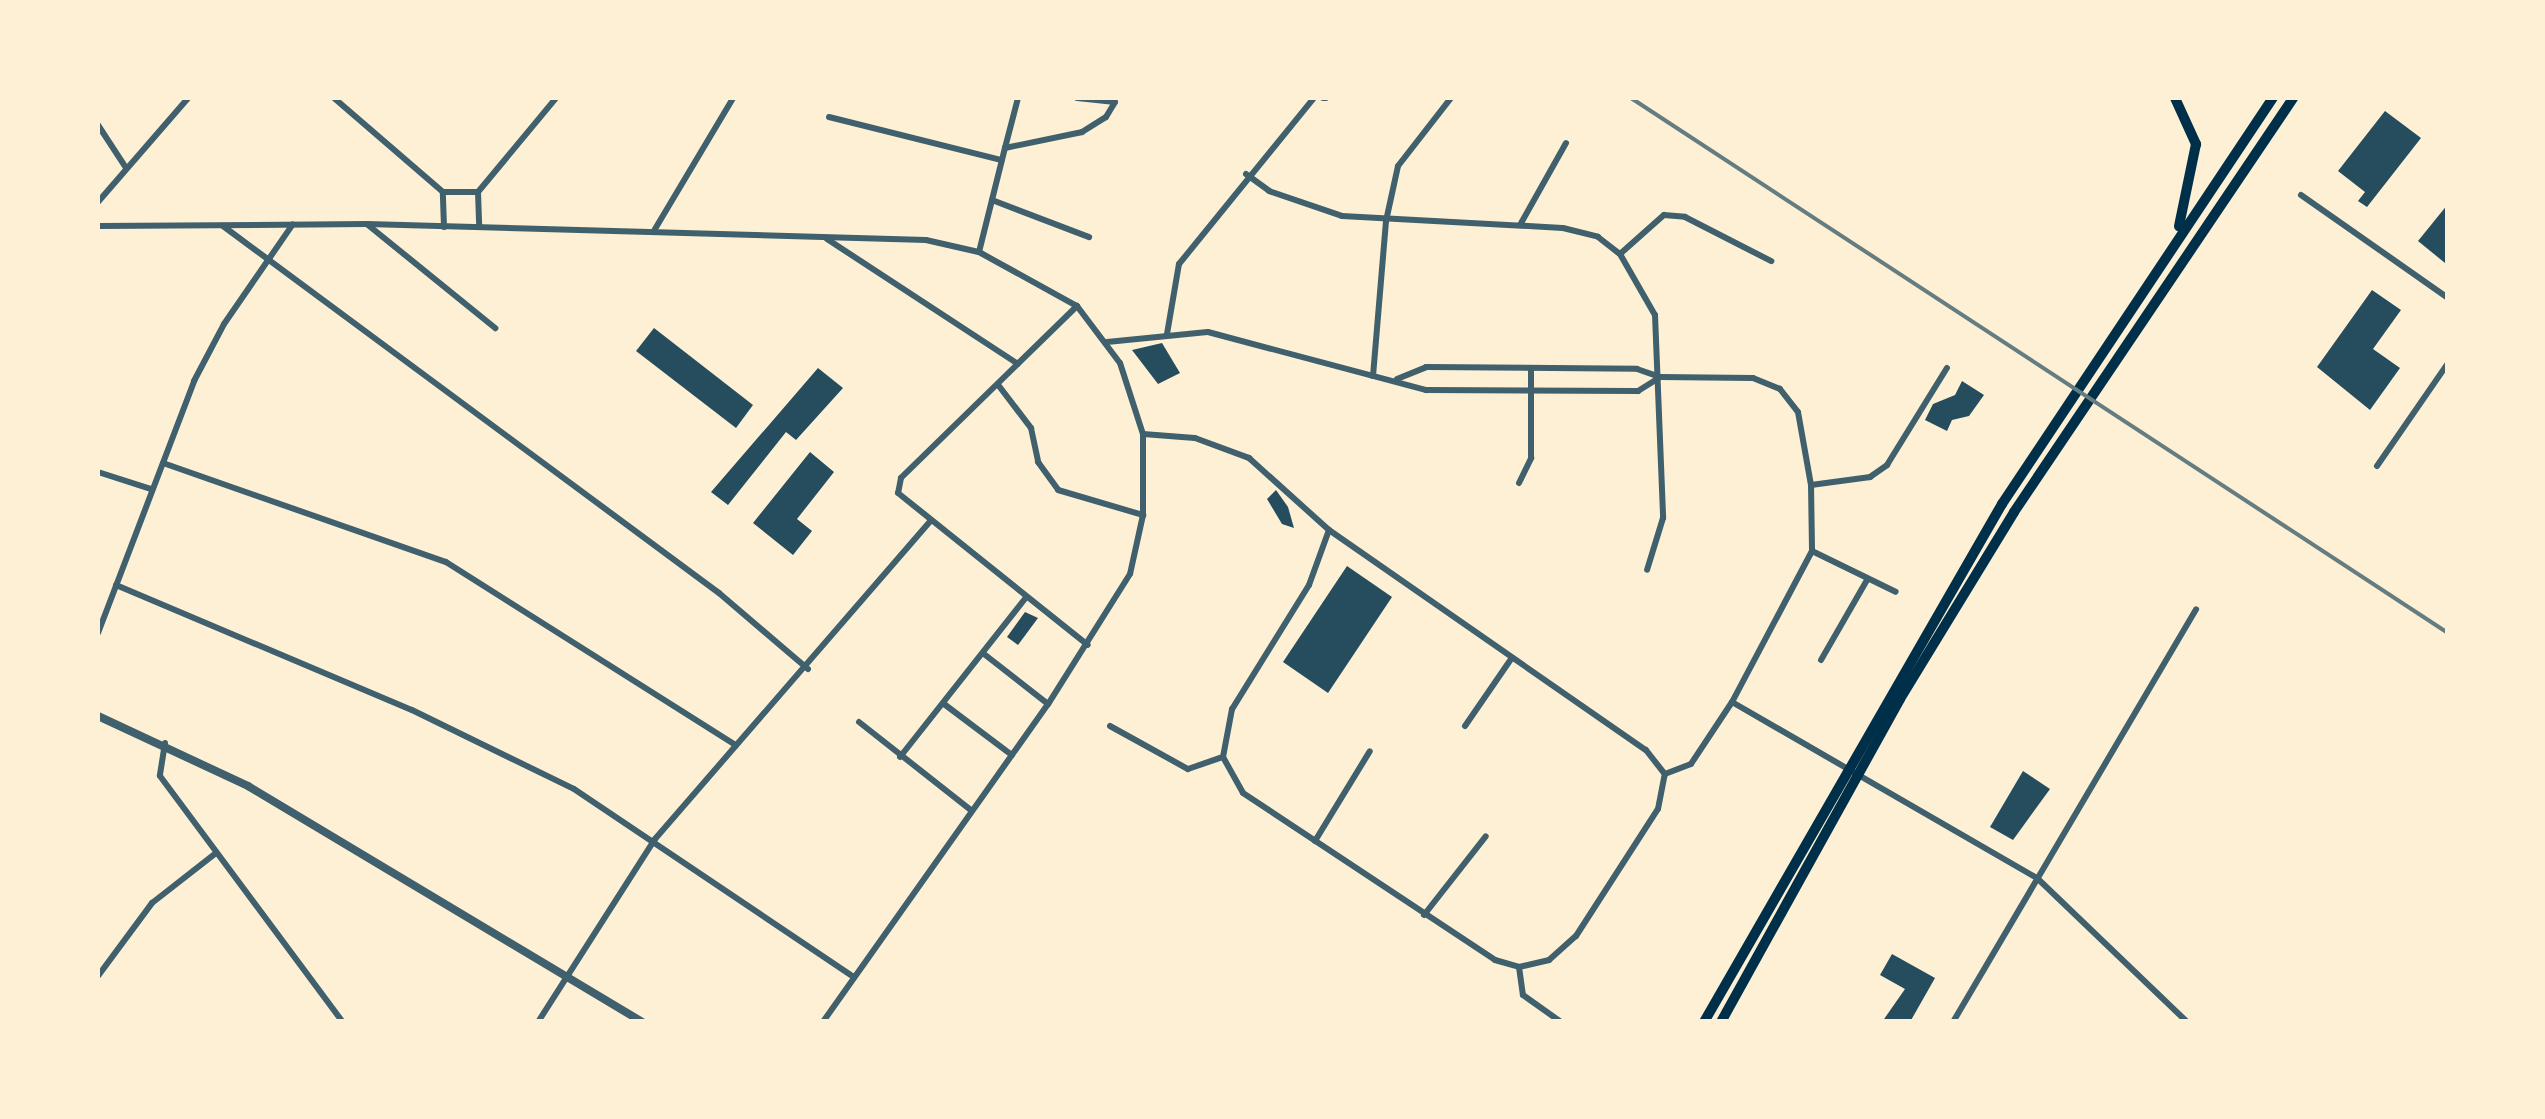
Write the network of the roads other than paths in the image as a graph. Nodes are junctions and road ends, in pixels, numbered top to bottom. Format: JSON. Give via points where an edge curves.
{"nodes":[{"id":1,"x":188,"y":98,"type":"edge"},
{"id":2,"x":334,"y":98,"type":"edge"},
{"id":3,"x":556,"y":98,"type":"edge"},
{"id":4,"x":733,"y":98,"type":"edge"},
{"id":5,"x":1018,"y":98,"type":"edge"},
{"id":6,"x":1077,"y":98,"type":"edge"},
{"id":7,"x":1314,"y":98,"type":"edge"},
{"id":8,"x":1451,"y":98,"type":"edge"},
{"id":9,"x":2175,"y":98,"type":"edge"},
{"id":10,"x":2273,"y":98,"type":"edge"},
{"id":11,"x":2293,"y":98,"type":"edge"},
{"id":12,"x":1117,"y":100,"type":"edge"},
{"id":13,"x":829,"y":117,"type":"dead end"},
{"id":14,"x":98,"y":125,"type":"edge"},
{"id":15,"x":1566,"y":144,"type":"dead end"},
{"id":16,"x":1006,"y":148,"type":"junction"},
{"id":17,"x":1002,"y":160,"type":"junction"},
{"id":18,"x":126,"y":168,"type":"junction"},
{"id":19,"x":1246,"y":174,"type":"junction"},
{"id":20,"x":443,"y":192,"type":"junction"},
{"id":21,"x":478,"y":192,"type":"junction"},
{"id":22,"x":2301,"y":196,"type":"dead end"},
{"id":23,"x":992,"y":200,"type":"junction"},
{"id":24,"x":98,"y":202,"type":"edge"},
{"id":25,"x":1386,"y":221,"type":"junction"},
{"id":26,"x":294,"y":223,"type":"junction"},
{"id":27,"x":367,"y":224,"type":"junction"},
{"id":28,"x":1520,"y":224,"type":"junction"},
{"id":29,"x":222,"y":225,"type":"junction"},
{"id":30,"x":98,"y":226,"type":"edge"},
{"id":31,"x":444,"y":227,"type":"junction"},
{"id":32,"x":479,"y":227,"type":"junction"},
{"id":33,"x":655,"y":229,"type":"junction"},
{"id":34,"x":824,"y":237,"type":"junction"},
{"id":35,"x":1089,"y":237,"type":"dead end"},
{"id":36,"x":2174,"y":241,"type":"junction"},
{"id":37,"x":979,"y":252,"type":"junction"},
{"id":38,"x":1620,"y":254,"type":"junction"},
{"id":39,"x":268,"y":260,"type":"junction"},
{"id":40,"x":1772,"y":261,"type":"dead end"},
{"id":41,"x":2448,"y":298,"type":"edge"},
{"id":42,"x":1077,"y":306,"type":"junction"},
{"id":43,"x":495,"y":328,"type":"dead end"},
{"id":44,"x":1167,"y":334,"type":"junction"},
{"id":45,"x":1107,"y":342,"type":"junction"},
{"id":46,"x":2448,"y":363,"type":"edge"},
{"id":47,"x":1018,"y":364,"type":"junction"},
{"id":48,"x":1532,"y":368,"type":"junction"},
{"id":49,"x":1947,"y":368,"type":"dead end"},
{"id":50,"x":1373,"y":376,"type":"junction"},
{"id":51,"x":1397,"y":378,"type":"junction"},
{"id":52,"x":1660,"y":378,"type":"junction"},
{"id":53,"x":999,"y":386,"type":"junction"},
{"id":54,"x":1532,"y":391,"type":"junction"},
{"id":55,"x":1143,"y":434,"type":"junction"},
{"id":56,"x":164,"y":463,"type":"junction"},
{"id":57,"x":2378,"y":466,"type":"dead end"},
{"id":58,"x":98,"y":472,"type":"edge"},
{"id":59,"x":1519,"y":484,"type":"dead end"},
{"id":60,"x":1811,"y":485,"type":"junction"},
{"id":61,"x":151,"y":489,"type":"junction"},
{"id":62,"x":1143,"y":515,"type":"junction"},
{"id":63,"x":930,"y":522,"type":"junction"},
{"id":64,"x":1329,"y":530,"type":"junction"},
{"id":65,"x":1812,"y":551,"type":"junction"},
{"id":66,"x":1647,"y":570,"type":"dead end"},
{"id":67,"x":1867,"y":580,"type":"junction"},
{"id":68,"x":116,"y":585,"type":"junction"},
{"id":69,"x":1896,"y":592,"type":"dead end"},
{"id":70,"x":1025,"y":599,"type":"junction"},
{"id":71,"x":2196,"y":609,"type":"dead end"},
{"id":72,"x":98,"y":633,"type":"edge"},
{"id":73,"x":1088,"y":645,"type":"junction"},
{"id":74,"x":984,"y":654,"type":"junction"},
{"id":75,"x":1511,"y":659,"type":"junction"},
{"id":76,"x":1821,"y":660,"type":"dead end"},
{"id":77,"x":808,"y":669,"type":"junction"},
{"id":78,"x":1732,"y":702,"type":"junction"},
{"id":79,"x":944,"y":704,"type":"junction"},
{"id":80,"x":1048,"y":704,"type":"junction"},
{"id":81,"x":98,"y":716,"type":"edge"},
{"id":82,"x":859,"y":722,"type":"dead end"},
{"id":83,"x":1110,"y":726,"type":"dead end"},
{"id":84,"x":1465,"y":726,"type":"dead end"},
{"id":85,"x":165,"y":743,"type":"junction"},
{"id":86,"x":736,"y":746,"type":"junction"},
{"id":87,"x":1370,"y":752,"type":"dead end"},
{"id":88,"x":1012,"y":755,"type":"junction"},
{"id":89,"x":900,"y":757,"type":"junction"},
{"id":90,"x":1223,"y":757,"type":"junction"},
{"id":91,"x":1665,"y":774,"type":"junction"},
{"id":92,"x":971,"y":810,"type":"junction"},
{"id":93,"x":1486,"y":836,"type":"dead end"},
{"id":94,"x":655,"y":839,"type":"junction"},
{"id":95,"x":1315,"y":841,"type":"junction"},
{"id":96,"x":216,"y":854,"type":"junction"},
{"id":97,"x":2036,"y":878,"type":"junction"},
{"id":98,"x":1424,"y":915,"type":"junction"},
{"id":99,"x":1519,"y":967,"type":"junction"},
{"id":100,"x":98,"y":976,"type":"edge"},
{"id":101,"x":854,"y":977,"type":"junction"},
{"id":102,"x":566,"y":978,"type":"junction"},
{"id":103,"x":343,"y":1022,"type":"edge"},
{"id":104,"x":538,"y":1022,"type":"edge"},
{"id":105,"x":642,"y":1022,"type":"edge"},
{"id":106,"x":822,"y":1022,"type":"edge"},
{"id":107,"x":1561,"y":1022,"type":"edge"},
{"id":108,"x":1704,"y":1022,"type":"edge"},
{"id":109,"x":1721,"y":1022,"type":"edge"},
{"id":110,"x":1953,"y":1022,"type":"edge"},
{"id":111,"x":2187,"y":1022,"type":"edge"}],
"edges":[{"from":1,"to":18,"type":"street"},
{"from":2,"to":20,"type":"street"},
{"from":3,"to":21,"type":"street"},
{"from":4,"to":33,"type":"street"},
{"from":5,"to":16,"type":"street"},
{"from":6,"to":12,"type":"street"},
{"from":7,"to":19,"type":"street"},
{"from":8,"to":25,"type":"street","via":[[1398,166]]},
{"from":9,"to":36,"type":"highway","via":[[2190,126],[2196,166]]},
{"from":10,"to":36,"type":"highway"},
{"from":11,"to":109,"type":"highway","via":[[2014,512]]},
{"from":12,"to":16,"type":"street","via":[[1106,117],[1082,132]]},
{"from":13,"to":17,"type":"street"},
{"from":14,"to":18,"type":"street"},
{"from":15,"to":28,"type":"street"},
{"from":16,"to":17,"type":"street"},
{"from":17,"to":23,"type":"street"},
{"from":18,"to":24,"type":"street"},
{"from":19,"to":25,"type":"street","via":[[1303,204]]},
{"from":19,"to":44,"type":"street","via":[[1178,264]]},
{"from":20,"to":21,"type":"street"},
{"from":20,"to":31,"type":"street"},
{"from":21,"to":32,"type":"street"},
{"from":22,"to":41,"type":"street"},
{"from":23,"to":35,"type":"street"},
{"from":23,"to":37,"type":"street"},
{"from":25,"to":28,"type":"street"},
{"from":25,"to":50,"type":"street"},
{"from":26,"to":27,"type":"street"},
{"from":26,"to":29,"type":"street"},
{"from":26,"to":39,"type":"street"},
{"from":27,"to":31,"type":"street"},
{"from":27,"to":43,"type":"street"},
{"from":28,"to":38,"type":"street","via":[[1598,237]]},
{"from":29,"to":30,"type":"street"},
{"from":29,"to":39,"type":"street"},
{"from":31,"to":32,"type":"street"},
{"from":32,"to":33,"type":"street"},
{"from":33,"to":34,"type":"street"},
{"from":34,"to":37,"type":"street","via":[[926,240]]},
{"from":34,"to":47,"type":"street"},
{"from":36,"to":108,"type":"highway","via":[[1889,690]]},
{"from":37,"to":42,"type":"street"},
{"from":38,"to":40,"type":"street","via":[[1664,215],[1685,217]]},
{"from":38,"to":52,"type":"street","via":[[1655,315]]},
{"from":39,"to":56,"type":"street","via":[[201,366]]},
{"from":39,"to":77,"type":"street","via":[[718,594]]},
{"from":42,"to":45,"type":"street"},
{"from":42,"to":47,"type":"street"},
{"from":44,"to":45,"type":"street"},
{"from":44,"to":50,"type":"street","via":[[1245,338]]},
{"from":45,"to":55,"type":"street"},
{"from":46,"to":57,"type":"street"},
{"from":47,"to":53,"type":"street"},
{"from":48,"to":51,"type":"street","via":[[1426,368]]},
{"from":48,"to":52,"type":"street","via":[[1637,369]]},
{"from":48,"to":54,"type":"street"},
{"from":49,"to":60,"type":"street","via":[[1887,465],[1870,477]]},
{"from":50,"to":51,"type":"street"},
{"from":51,"to":54,"type":"street","via":[[1426,390]]},
{"from":52,"to":54,"type":"street","via":[[1638,391]]},
{"from":52,"to":60,"type":"street","via":[[1753,378],[1780,389],[1798,412]]},
{"from":52,"to":66,"type":"street","via":[[1663,518]]},
{"from":53,"to":62,"type":"street","via":[[1031,428],[1038,462],[1058,490]]},
{"from":53,"to":63,"type":"street","via":[[900,478],[898,493]]},
{"from":54,"to":59,"type":"street","via":[[1531,458]]},
{"from":55,"to":62,"type":"street"},
{"from":55,"to":64,"type":"street","via":[[1195,438],[1249,458]]},
{"from":56,"to":61,"type":"street"},
{"from":56,"to":86,"type":"street","via":[[446,562],[673,700]]},
{"from":58,"to":61,"type":"street"},
{"from":60,"to":65,"type":"street"},
{"from":61,"to":68,"type":"street"},
{"from":62,"to":73,"type":"street","via":[[1130,574]]},
{"from":63,"to":70,"type":"street"},
{"from":63,"to":77,"type":"street"},
{"from":64,"to":75,"type":"street"},
{"from":64,"to":90,"type":"street","via":[[1308,585],[1232,708]]},
{"from":65,"to":67,"type":"street"},
{"from":65,"to":78,"type":"street"},
{"from":67,"to":69,"type":"street"},
{"from":67,"to":76,"type":"street"},
{"from":68,"to":72,"type":"street"},
{"from":68,"to":94,"type":"street","via":[[412,710],[574,789]]},
{"from":70,"to":73,"type":"street"},
{"from":70,"to":74,"type":"street"},
{"from":71,"to":97,"type":"street"},
{"from":73,"to":80,"type":"street"},
{"from":74,"to":79,"type":"street"},
{"from":74,"to":80,"type":"street"},
{"from":75,"to":84,"type":"street"},
{"from":75,"to":91,"type":"street","via":[[1646,750]]},
{"from":77,"to":86,"type":"street"},
{"from":78,"to":91,"type":"street","via":[[1691,764]]},
{"from":78,"to":97,"type":"street"},
{"from":79,"to":88,"type":"street"},
{"from":79,"to":89,"type":"street"},
{"from":80,"to":88,"type":"street"},
{"from":81,"to":85,"type":"street"},
{"from":82,"to":89,"type":"street"},
{"from":83,"to":90,"type":"street","via":[[1188,769]]},
{"from":85,"to":96,"type":"street","via":[[160,776]]},
{"from":85,"to":102,"type":"street"},
{"from":86,"to":94,"type":"street"},
{"from":87,"to":95,"type":"street"},
{"from":88,"to":92,"type":"street"},
{"from":89,"to":92,"type":"street"},
{"from":90,"to":95,"type":"street","via":[[1244,793]]},
{"from":91,"to":99,"type":"street","via":[[1658,809],[1576,936],[1548,960]]},
{"from":92,"to":101,"type":"street"},
{"from":93,"to":98,"type":"street"},
{"from":94,"to":101,"type":"street"},
{"from":94,"to":102,"type":"street"},
{"from":95,"to":98,"type":"street"},
{"from":96,"to":100,"type":"street","via":[[152,903]]},
{"from":96,"to":103,"type":"street"},
{"from":97,"to":110,"type":"street"},
{"from":97,"to":111,"type":"street"},
{"from":98,"to":99,"type":"street","via":[[1495,960]]},
{"from":99,"to":107,"type":"street","via":[[1523,996]]},
{"from":101,"to":106,"type":"street"},
{"from":102,"to":104,"type":"street"},
{"from":102,"to":105,"type":"street"}]}
